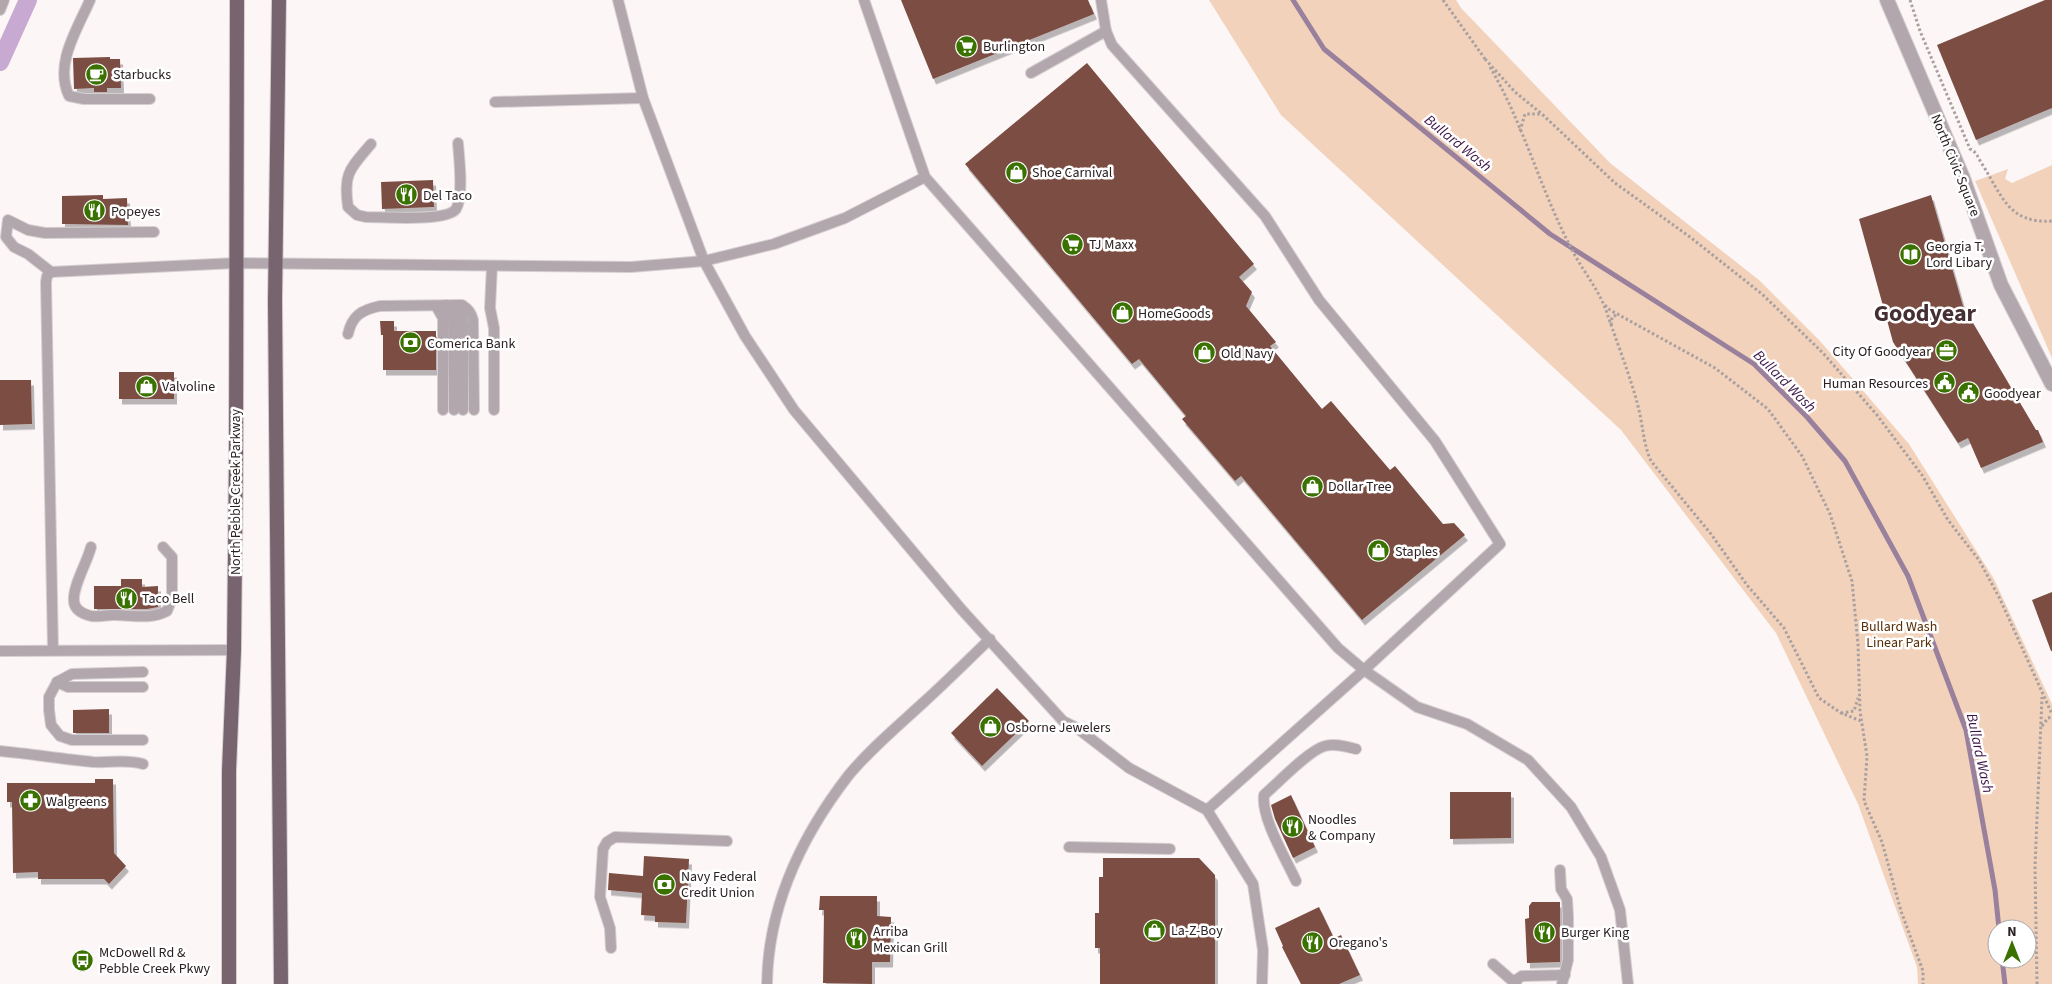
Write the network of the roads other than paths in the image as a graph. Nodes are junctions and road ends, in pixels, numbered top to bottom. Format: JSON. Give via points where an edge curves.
{"nodes":[{"id":1,"x":4,"y":0,"type":"edge"},
{"id":2,"x":90,"y":0,"type":"edge"},
{"id":3,"x":237,"y":0,"type":"edge"},
{"id":4,"x":280,"y":0,"type":"edge"},
{"id":5,"x":618,"y":0,"type":"edge"},
{"id":6,"x":864,"y":0,"type":"edge"},
{"id":7,"x":1101,"y":0,"type":"edge"},
{"id":8,"x":1887,"y":0,"type":"edge"},
{"id":9,"x":0,"y":10,"type":"edge"},
{"id":10,"x":1106,"y":31,"type":"junction"},
{"id":11,"x":1031,"y":73,"type":"dead end"},
{"id":12,"x":643,"y":98,"type":"junction"},
{"id":13,"x":150,"y":99,"type":"dead end"},
{"id":14,"x":495,"y":102,"type":"dead end"},
{"id":15,"x":458,"y":143,"type":"dead end"},
{"id":16,"x":371,"y":144,"type":"dead end"},
{"id":17,"x":925,"y":177,"type":"junction"},
{"id":18,"x":154,"y":232,"type":"dead end"},
{"id":19,"x":704,"y":261,"type":"junction"},
{"id":20,"x":236,"y":264,"type":"junction"},
{"id":21,"x":276,"y":264,"type":"junction"},
{"id":22,"x":492,"y":266,"type":"junction"},
{"id":23,"x":51,"y":272,"type":"junction"},
{"id":24,"x":446,"y":305,"type":"junction"},
{"id":25,"x":348,"y":334,"type":"dead end"},
{"id":26,"x":2052,"y":384,"type":"edge"},
{"id":27,"x":474,"y":410,"type":"dead end"},
{"id":28,"x":494,"y":410,"type":"dead end"},
{"id":29,"x":91,"y":547,"type":"dead end"},
{"id":30,"x":163,"y":547,"type":"dead end"},
{"id":31,"x":990,"y":639,"type":"junction"},
{"id":32,"x":53,"y":650,"type":"junction"},
{"id":33,"x":234,"y":650,"type":"junction"},
{"id":34,"x":0,"y":651,"type":"edge"},
{"id":35,"x":1364,"y":670,"type":"junction"},
{"id":36,"x":142,"y":672,"type":"dead end"},
{"id":37,"x":56,"y":682,"type":"junction"},
{"id":38,"x":143,"y":687,"type":"dead end"},
{"id":39,"x":143,"y":740,"type":"dead end"},
{"id":40,"x":1356,"y":749,"type":"dead end"},
{"id":41,"x":0,"y":751,"type":"edge"},
{"id":42,"x":144,"y":764,"type":"dead end"},
{"id":43,"x":1208,"y":810,"type":"junction"},
{"id":44,"x":727,"y":841,"type":"dead end"},
{"id":45,"x":1069,"y":847,"type":"dead end"},
{"id":46,"x":1170,"y":849,"type":"dead end"},
{"id":47,"x":1560,"y":870,"type":"dead end"},
{"id":48,"x":1296,"y":881,"type":"dead end"},
{"id":49,"x":611,"y":948,"type":"dead end"},
{"id":50,"x":1493,"y":964,"type":"dead end"},
{"id":51,"x":1564,"y":980,"type":"edge"},
{"id":52,"x":1514,"y":983,"type":"edge"},
{"id":53,"x":229,"y":984,"type":"edge"},
{"id":54,"x":281,"y":984,"type":"edge"},
{"id":55,"x":767,"y":984,"type":"edge"},
{"id":56,"x":1262,"y":984,"type":"edge"},
{"id":57,"x":1628,"y":984,"type":"edge"}],
"edges":[{"from":1,"to":9,"type":"lane"},
{"from":2,"to":13,"type":"lane","via":[[64,60],[64,86],[69,96]]},
{"from":3,"to":20,"type":"main road","name":"North Pebble Creek Parkway"},
{"from":4,"to":21,"type":"main road"},
{"from":5,"to":12,"type":"lane"},
{"from":6,"to":17,"type":"lane"},
{"from":7,"to":10,"type":"lane"},
{"from":8,"to":26,"type":"street","name":"North Civic Square","via":[[1963,178],[2001,285]]},
{"from":10,"to":11,"type":"lane"},
{"from":10,"to":35,"type":"lane","via":[[1112,45],[1265,216],[1319,300],[1435,441],[1500,544]]},
{"from":12,"to":14,"type":"lane"},
{"from":12,"to":19,"type":"lane"},
{"from":15,"to":16,"type":"lane","via":[[460,197],[456,209],[435,217],[366,217],[357,215],[348,207],[346,180],[351,168]]},
{"from":17,"to":19,"type":"lane","via":[[846,218],[774,244]]},
{"from":17,"to":35,"type":"lane","via":[[1338,648]]},
{"from":18,"to":23,"type":"lane","via":[[45,233],[28,230],[8,220],[6,237],[14,247]]},
{"from":19,"to":22,"type":"lane","via":[[631,266]]},
{"from":19,"to":31,"type":"lane","via":[[745,336],[794,410]]},
{"from":20,"to":21,"type":"lane"},
{"from":20,"to":23,"type":"lane"},
{"from":20,"to":33,"type":"main road","name":"North Pebble Creek Parkway"},
{"from":21,"to":22,"type":"lane"},
{"from":21,"to":54,"type":"main road"},
{"from":22,"to":28,"type":"lane","via":[[490,308],[494,328]]},
{"from":23,"to":32,"type":"lane","via":[[46,282]]},
{"from":24,"to":24,"type":"lane","via":[[443,318],[453,410],[463,323],[461,313]]},
{"from":24,"to":25,"type":"lane","via":[[370,308],[354,319]]},
{"from":24,"to":27,"type":"lane","via":[[462,305],[471,313],[473,320]]},
{"from":29,"to":30,"type":"lane","via":[[73,593],[74,605],[92,616],[146,617],[167,611],[172,598],[172,557]]},
{"from":31,"to":43,"type":"lane","via":[[1063,721],[1129,768]]},
{"from":31,"to":55,"type":"lane","via":[[849,775],[800,850],[774,920]]},
{"from":32,"to":33,"type":"lane"},
{"from":32,"to":34,"type":"lane"},
{"from":33,"to":53,"type":"main road","name":"North Pebble Creek Parkway"},
{"from":35,"to":43,"type":"lane"},
{"from":35,"to":57,"type":"lane","via":[[1417,707],[1467,724],[1528,760],[1571,807],[1601,857],[1620,910]]},
{"from":36,"to":37,"type":"lane","via":[[72,674]]},
{"from":37,"to":38,"type":"lane","via":[[68,687]]},
{"from":37,"to":39,"type":"lane","via":[[49,697],[49,710],[51,725],[60,736],[72,740]]},
{"from":40,"to":48,"type":"lane","via":[[1326,745],[1315,750],[1264,796],[1267,818]]},
{"from":41,"to":42,"type":"lane","via":[[55,759],[129,760]]},
{"from":43,"to":56,"type":"lane","via":[[1253,884],[1263,950]]},
{"from":44,"to":49,"type":"lane","via":[[615,837],[607,842],[603,849],[600,897],[610,928]]},
{"from":45,"to":46,"type":"lane"},
{"from":47,"to":51,"type":"lane","via":[[1561,888],[1567,899],[1568,960]]},
{"from":50,"to":52,"type":"lane"},
{"from":51,"to":52,"type":"lane","via":[[1522,976]]}]}
